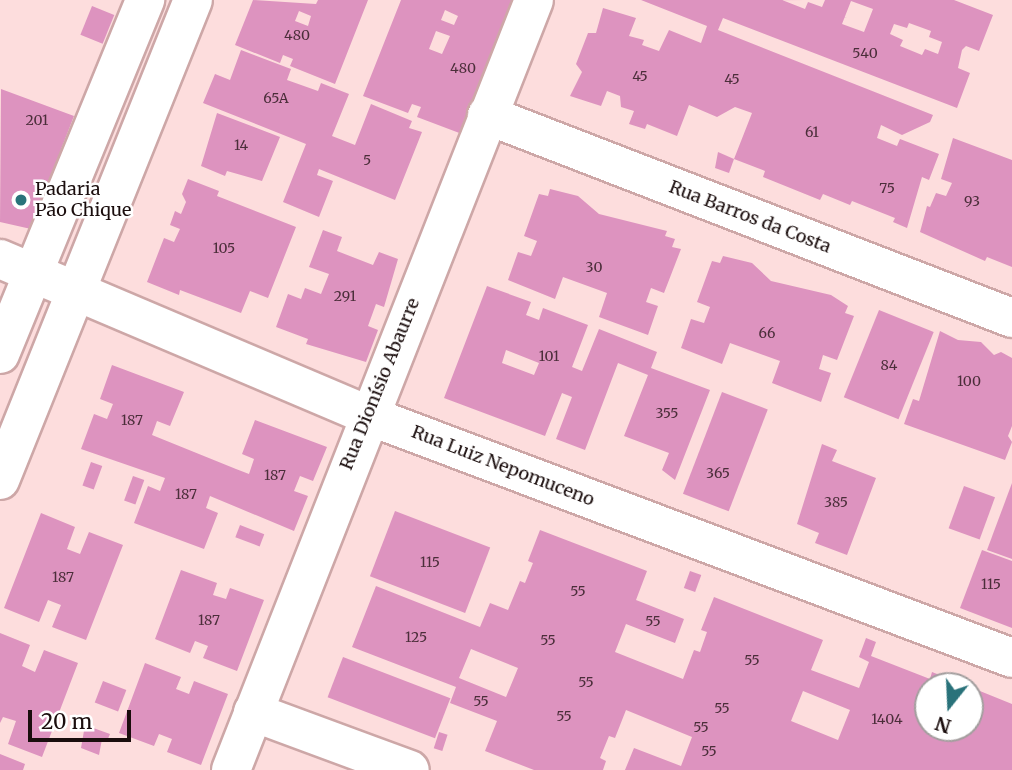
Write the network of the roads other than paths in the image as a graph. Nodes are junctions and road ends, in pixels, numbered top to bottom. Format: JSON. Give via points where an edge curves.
{"nodes":[{"id":1,"x":145,"y":0,"type":"edge"},
{"id":2,"x":193,"y":0,"type":"edge"},
{"id":3,"x":534,"y":0,"type":"edge"},
{"id":4,"x":487,"y":115,"type":"junction"},
{"id":5,"x":17,"y":266,"type":"edge"},
{"id":6,"x":75,"y":290,"type":"junction"},
{"id":7,"x":1012,"y":318,"type":"edge"},
{"id":8,"x":0,"y":354,"type":"edge"},
{"id":9,"x":367,"y":415,"type":"junction"},
{"id":10,"x":0,"y":480,"type":"edge"},
{"id":11,"x":1012,"y":657,"type":"edge"},
{"id":12,"x":253,"y":712,"type":"junction"},
{"id":13,"x":231,"y":770,"type":"edge"},
{"id":14,"x":410,"y":770,"type":"edge"}],
"edges":[{"from":1,"to":5,"type":"street"},
{"from":2,"to":6,"type":"street"},
{"from":3,"to":4,"type":"street","name":"Rua Dionísio Abaurre"},
{"from":4,"to":7,"type":"street","name":"Rua Barros da Costa"},
{"from":4,"to":9,"type":"street","name":"Rua Dionísio Abaurre"},
{"from":5,"to":6,"type":"street","name":"Rua Luiz Nepomuceno"},
{"from":5,"to":8,"type":"street"},
{"from":6,"to":9,"type":"street","name":"Rua Luiz Nepomuceno"},
{"from":6,"to":10,"type":"street"},
{"from":9,"to":11,"type":"street","name":"Rua Luiz Nepomuceno"},
{"from":9,"to":12,"type":"street","name":"Rua Dionísio Abaurre"},
{"from":12,"to":13,"type":"street","name":"Rua Dionísio Abaurre"},
{"from":12,"to":14,"type":"street"}]}
